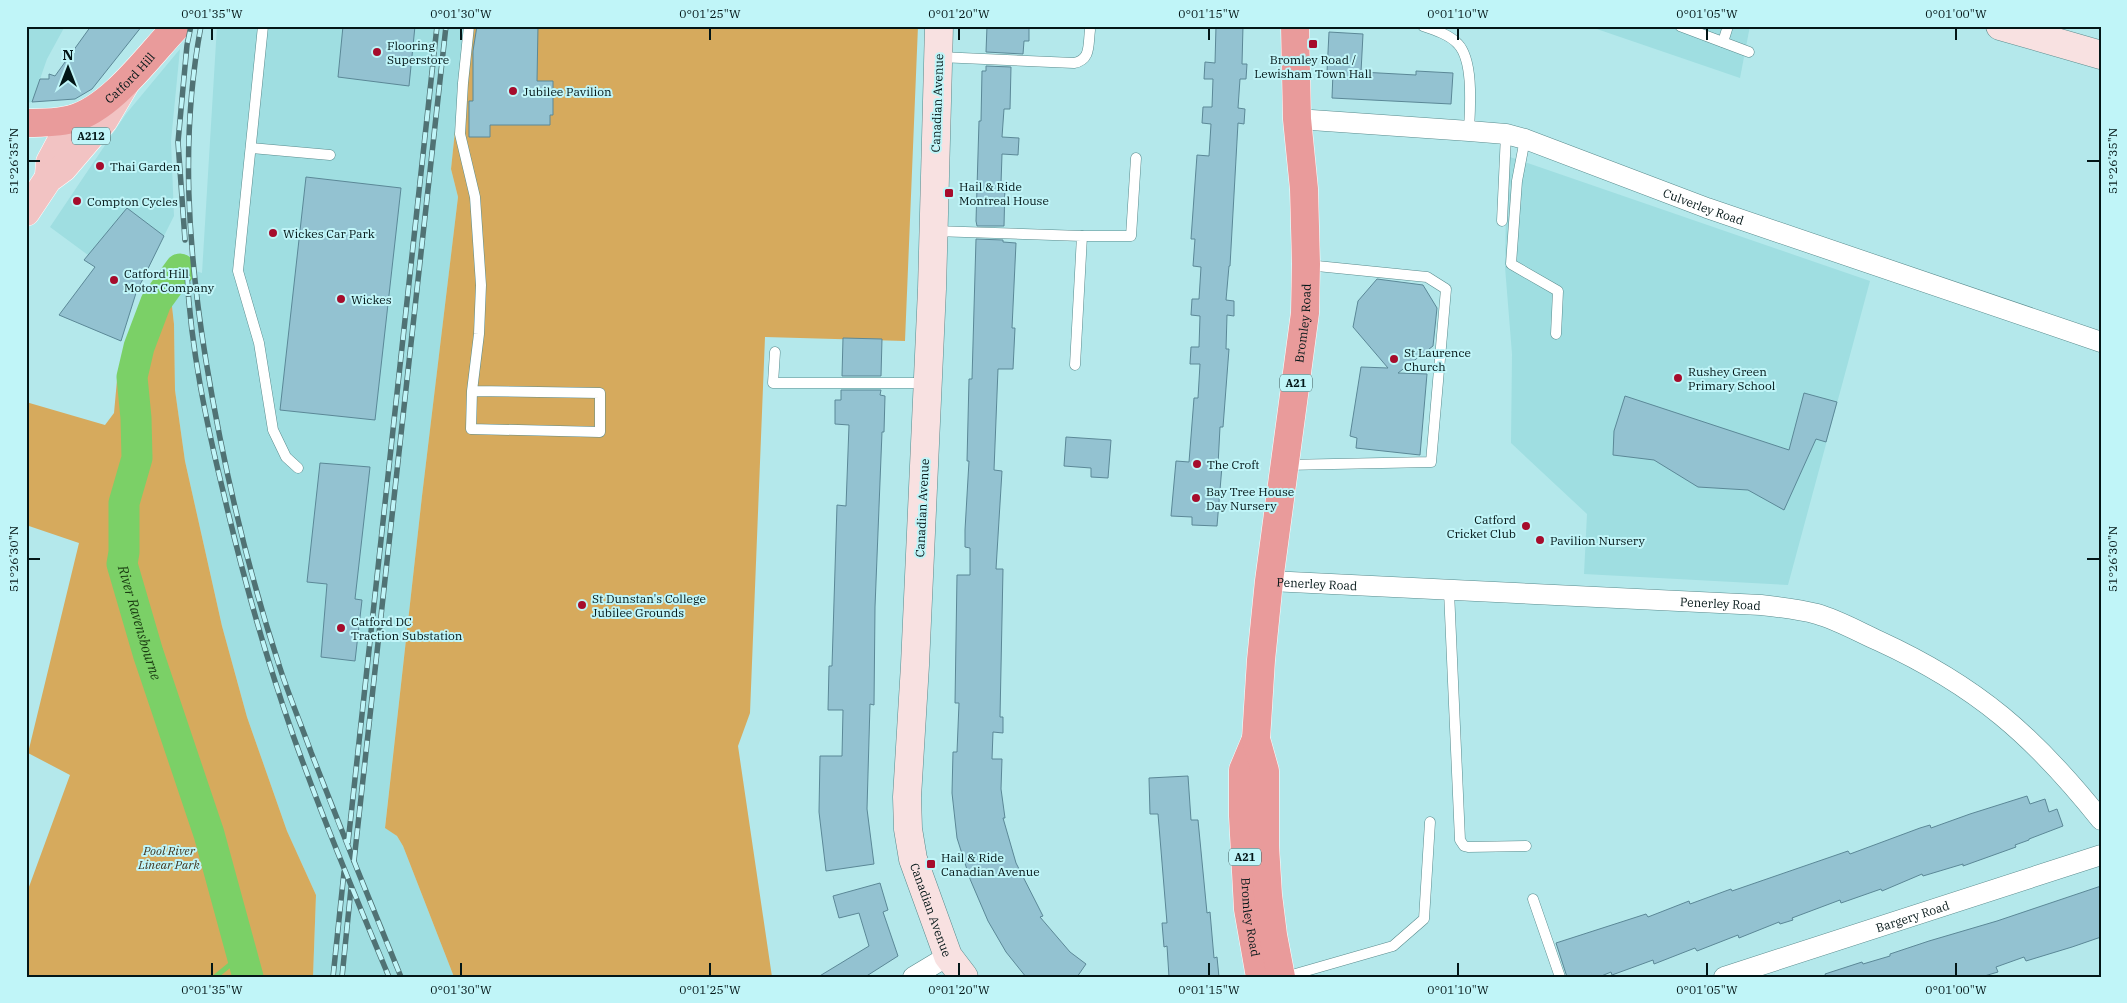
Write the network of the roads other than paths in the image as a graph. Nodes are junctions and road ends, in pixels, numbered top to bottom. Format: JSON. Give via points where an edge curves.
{"nodes":[{"id":1,"x":177,"y":26,"type":"edge"},
{"id":2,"x":263,"y":26,"type":"edge"},
{"id":3,"x":470,"y":26,"type":"edge"},
{"id":4,"x":939,"y":26,"type":"edge"},
{"id":5,"x":1295,"y":26,"type":"edge"},
{"id":6,"x":1423,"y":26,"type":"edge"},
{"id":7,"x":1680,"y":26,"type":"edge"},
{"id":8,"x":1728,"y":26,"type":"edge"},
{"id":9,"x":2000,"y":26,"type":"edge"},
{"id":10,"x":1090,"y":30,"type":"dead end"},
{"id":11,"x":1723,"y":42,"type":"junction"},
{"id":12,"x":1748,"y":52,"type":"dead end"},
{"id":13,"x":2101,"y":55,"type":"edge"},
{"id":14,"x":938,"y":57,"type":"junction"},
{"id":15,"x":124,"y":86,"type":"junction"},
{"id":16,"x":73,"y":119,"type":"junction"},
{"id":17,"x":1297,"y":119,"type":"junction"},
{"id":18,"x":26,"y":123,"type":"edge"},
{"id":19,"x":1469,"y":131,"type":"junction"},
{"id":20,"x":1515,"y":136,"type":"junction"},
{"id":21,"x":251,"y":148,"type":"junction"},
{"id":22,"x":330,"y":155,"type":"dead end"},
{"id":23,"x":1136,"y":158,"type":"dead end"},
{"id":24,"x":48,"y":179,"type":"junction"},
{"id":25,"x":26,"y":212,"type":"edge"},
{"id":26,"x":1502,"y":221,"type":"dead end"},
{"id":27,"x":933,"y":230,"type":"junction"},
{"id":28,"x":1082,"y":236,"type":"junction"},
{"id":29,"x":1306,"y":264,"type":"junction"},
{"id":30,"x":1556,"y":334,"type":"dead end"},
{"id":31,"x":2101,"y":342,"type":"edge"},
{"id":32,"x":775,"y":352,"type":"dead end"},
{"id":33,"x":1075,"y":366,"type":"dead end"},
{"id":34,"x":928,"y":383,"type":"junction"},
{"id":35,"x":472,"y":391,"type":"junction"},
{"id":36,"x":1285,"y":465,"type":"junction"},
{"id":37,"x":298,"y":468,"type":"dead end"},
{"id":38,"x":1270,"y":580,"type":"junction"},
{"id":39,"x":1449,"y":591,"type":"junction"},
{"id":40,"x":1256,"y":739,"type":"junction"},
{"id":41,"x":2101,"y":820,"type":"edge"},
{"id":42,"x":1430,"y":822,"type":"dead end"},
{"id":43,"x":1526,"y":846,"type":"dead end"},
{"id":44,"x":2101,"y":856,"type":"edge"},
{"id":45,"x":1533,"y":899,"type":"dead end"},
{"id":46,"x":948,"y":956,"type":"junction"},
{"id":47,"x":913,"y":977,"type":"edge"},
{"id":48,"x":964,"y":977,"type":"edge"},
{"id":49,"x":1260,"y":977,"type":"edge"},
{"id":50,"x":1283,"y":977,"type":"edge"},
{"id":51,"x":1560,"y":977,"type":"edge"},
{"id":52,"x":1724,"y":977,"type":"edge"}],
"edges":[{"from":1,"to":15,"type":"highway","name":"Catford Hill"},
{"from":2,"to":21,"type":"lane"},
{"from":3,"to":35,"type":"lane","via":[[460,134],[475,197],[480,285],[479,334]]},
{"from":4,"to":14,"type":"street","name":"Canadian Avenue"},
{"from":5,"to":17,"type":"highway","name":"Bromley Road","number":"A21"},
{"from":6,"to":19,"type":"lane","via":[[1452,38],[1464,52],[1468,68]]},
{"from":7,"to":11,"type":"lane"},
{"from":8,"to":11,"type":"lane"},
{"from":9,"to":13,"type":"street"},
{"from":10,"to":14,"type":"lane","via":[[1087,56],[1074,63]]},
{"from":11,"to":12,"type":"lane"},
{"from":14,"to":27,"type":"street","name":"Canadian Avenue"},
{"from":15,"to":16,"type":"highway","via":[[87,114]]},
{"from":15,"to":24,"type":"main road","name":"Catford Hill","number":"A212","via":[[104,120],[63,168]]},
{"from":16,"to":18,"type":"highway"},
{"from":16,"to":24,"type":"main road","name":"Catford Hill","number":"A212","via":[[50,162]]},
{"from":17,"to":19,"type":"street","name":"Culverley Road"},
{"from":17,"to":29,"type":"highway","name":"Bromley Road","number":"A21","via":[[1304,189]]},
{"from":19,"to":20,"type":"street","name":"Culverley Road"},
{"from":20,"to":26,"type":"lane"},
{"from":20,"to":30,"type":"lane","via":[[1517,181],[1511,264],[1558,291]]},
{"from":20,"to":31,"type":"street","name":"Culverley Road","via":[[1707,208]]},
{"from":21,"to":22,"type":"lane"},
{"from":21,"to":37,"type":"lane","via":[[238,271],[259,342],[273,430],[286,457]]},
{"from":23,"to":28,"type":"lane","via":[[1131,236]]},
{"from":24,"to":25,"type":"main road","name":"Catford Hill","number":"A212"},
{"from":27,"to":28,"type":"lane"},
{"from":27,"to":34,"type":"street","name":"Canadian Avenue"},
{"from":28,"to":33,"type":"lane"},
{"from":29,"to":36,"type":"highway","name":"Bromley Road","number":"A21","via":[[1305,313]]},
{"from":29,"to":36,"type":"lane","via":[[1427,277],[1446,289],[1431,462]]},
{"from":32,"to":34,"type":"lane","via":[[773,383]]},
{"from":34,"to":46,"type":"street","name":"Canadian Avenue","via":[[908,829],[913,859]]},
{"from":35,"to":35,"type":"lane","via":[[471,430],[600,432],[600,393]]},
{"from":36,"to":38,"type":"highway","name":"Bromley Road","number":"A21"},
{"from":38,"to":39,"type":"street","name":"Penerley Road"},
{"from":38,"to":40,"type":"highway","name":"Bromley Road","number":"A21"},
{"from":39,"to":41,"type":"street","name":"Penerley Road","via":[[1751,605],[1817,614],[1915,658],[1985,701],[2019,728],[2053,762]]},
{"from":39,"to":43,"type":"lane","via":[[1460,840],[1468,847]]},
{"from":40,"to":49,"type":"highway","name":"Bromley Road","number":"A21","via":[[1244,770],[1243,816],[1248,909]]},
{"from":40,"to":50,"type":"highway","name":"Bromley Road","number":"A21","via":[[1265,771],[1265,846],[1272,935]]},
{"from":42,"to":50,"type":"lane","via":[[1424,919],[1393,946]]},
{"from":44,"to":52,"type":"street","name":"Bargery Road"},
{"from":45,"to":51,"type":"lane"},
{"from":46,"to":47,"type":"street"},
{"from":46,"to":48,"type":"street","name":"Canadian Avenue"}]}
